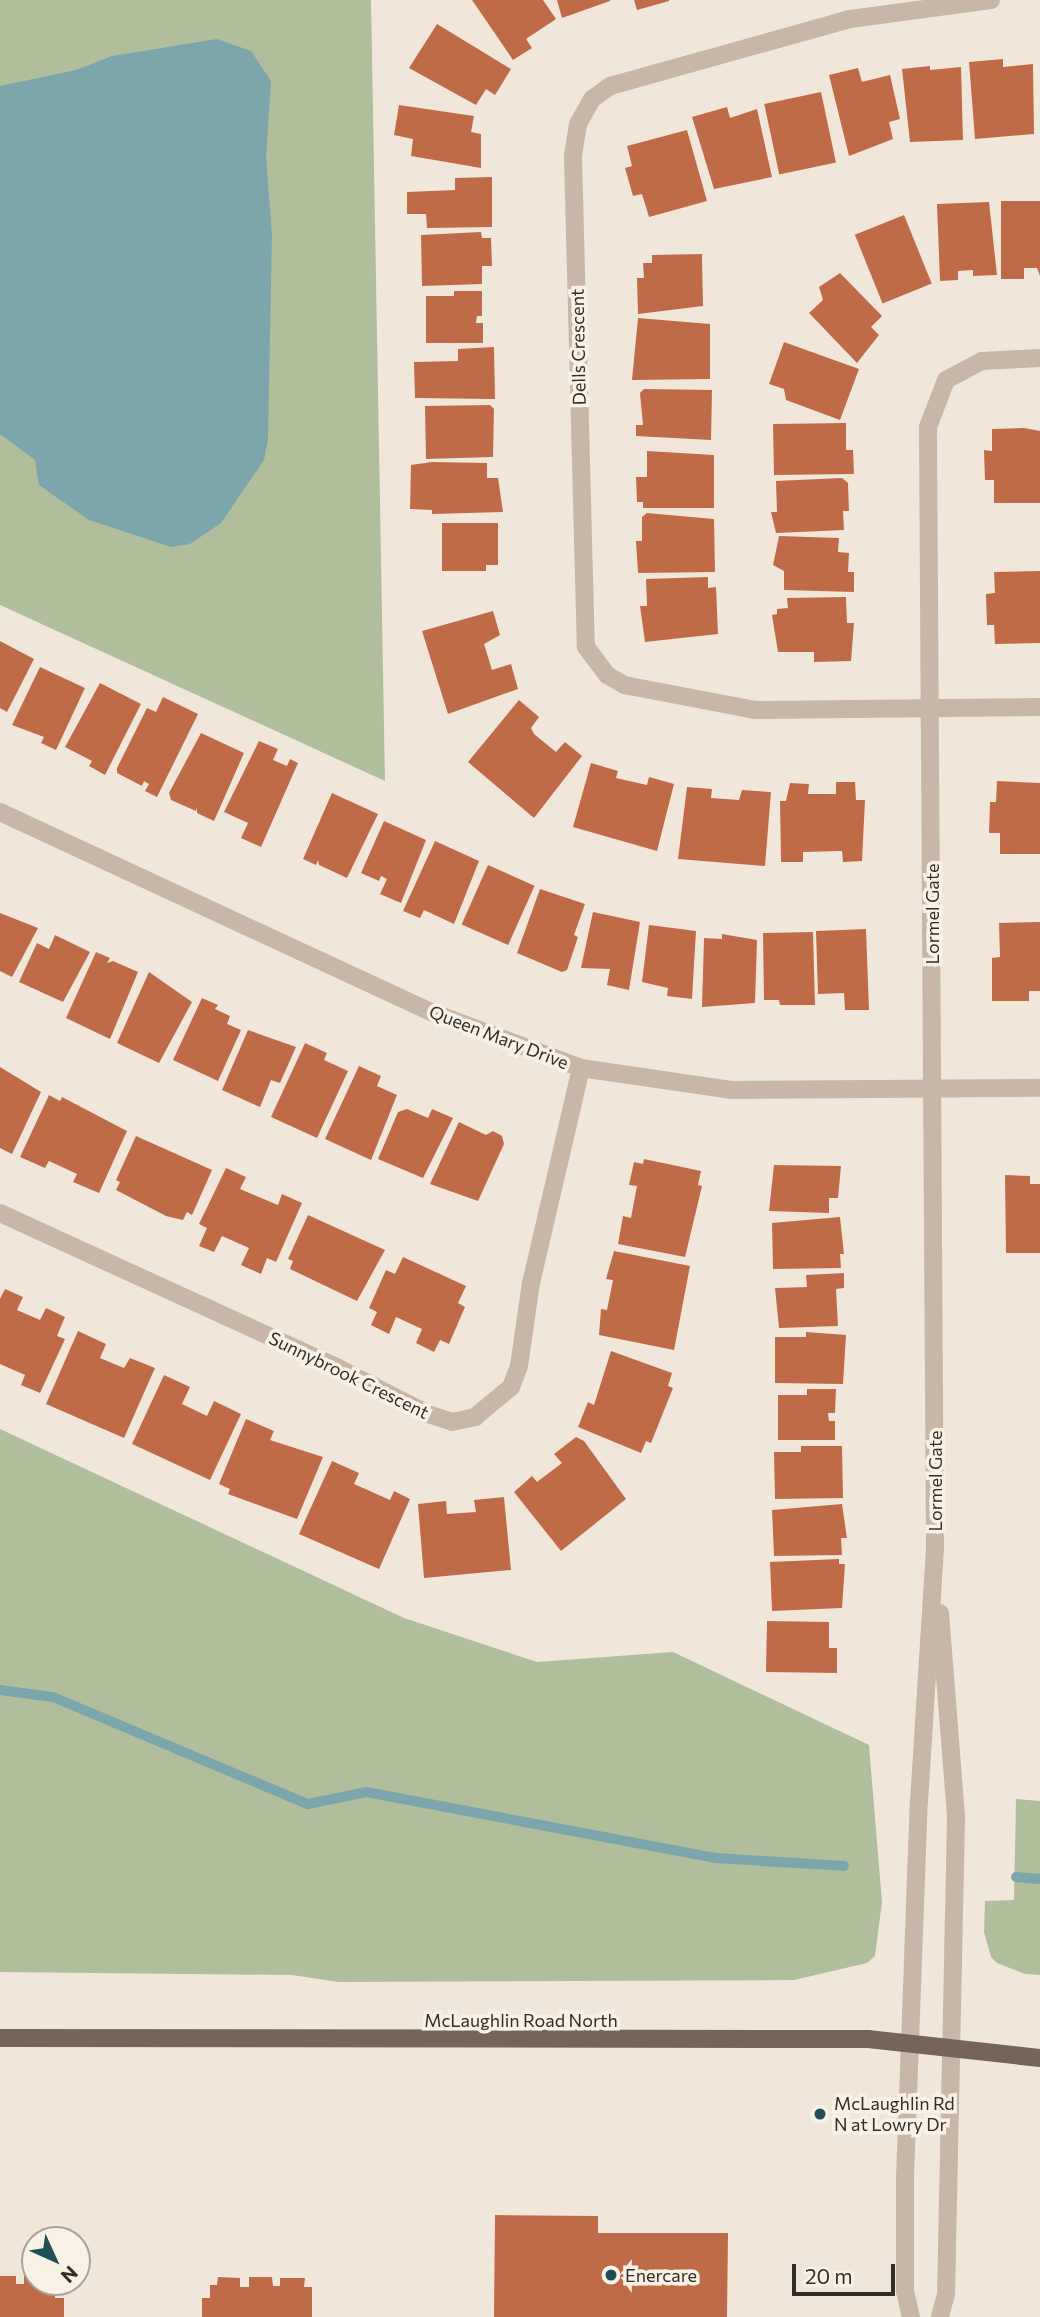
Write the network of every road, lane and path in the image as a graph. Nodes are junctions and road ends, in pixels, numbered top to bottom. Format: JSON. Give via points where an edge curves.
{"nodes":[{"id":1,"x":991,"y":0,"type":"edge"},
{"id":2,"x":1040,"y":358,"type":"edge"},
{"id":3,"x":1040,"y":707,"type":"edge"},
{"id":4,"x":933,"y":709,"type":"junction"},
{"id":5,"x":0,"y":812,"type":"edge"},
{"id":6,"x":581,"y":1068,"type":"junction"},
{"id":7,"x":1040,"y":1088,"type":"edge"},
{"id":8,"x":932,"y":1090,"type":"junction"},
{"id":9,"x":0,"y":1213,"type":"edge"},
{"id":10,"x":935,"y":1550,"type":"junction"},
{"id":11,"x":0,"y":2038,"type":"edge"},
{"id":12,"x":911,"y":2045,"type":"junction"},
{"id":13,"x":952,"y":2051,"type":"junction"},
{"id":14,"x":1040,"y":2058,"type":"edge"},
{"id":15,"x":912,"y":2317,"type":"edge"},
{"id":16,"x":940,"y":2317,"type":"edge"}],
"edges":[{"from":1,"to":4,"type":"street","name":"Dells Crescent","via":[[878,13],[610,86],[592,99],[578,124],[573,157],[584,628],[586,647],[595,662],[624,685],[755,710]]},
{"from":2,"to":4,"type":"street","name":"Lormel Gate","via":[[982,361],[946,380],[928,427]]},
{"from":3,"to":4,"type":"street","name":"Dells Crescent"},
{"from":4,"to":8,"type":"street","name":"Lormel Gate"},
{"from":5,"to":6,"type":"street","name":"Queen Mary Drive","via":[[434,1013]]},
{"from":6,"to":8,"type":"street","name":"Queen Mary Drive","via":[[732,1090]]},
{"from":6,"to":9,"type":"street","name":"Sunnybrook Crescent","via":[[531,1283],[519,1366],[511,1387],[475,1417],[452,1422],[428,1414]]},
{"from":7,"to":8,"type":"street","name":"Queen Mary Drive"},
{"from":8,"to":10,"type":"street","name":"Lormel Gate"},
{"from":10,"to":12,"type":"street","name":"Lormel Gate","via":[[919,1801]]},
{"from":10,"to":13,"type":"street","name":"Lormel Gate","via":[[956,1818]]},
{"from":11,"to":12,"type":"main road","name":"McLaughlin Road North","via":[[854,2039]]},
{"from":12,"to":13,"type":"main road","name":"McLaughlin Road North"},
{"from":12,"to":15,"type":"street","name":"Lormel Gate","via":[[905,2292]]},
{"from":13,"to":14,"type":"main road","name":"McLaughlin Road North"},
{"from":13,"to":16,"type":"street","name":"Lormel Gate","via":[[946,2294]]}]}
